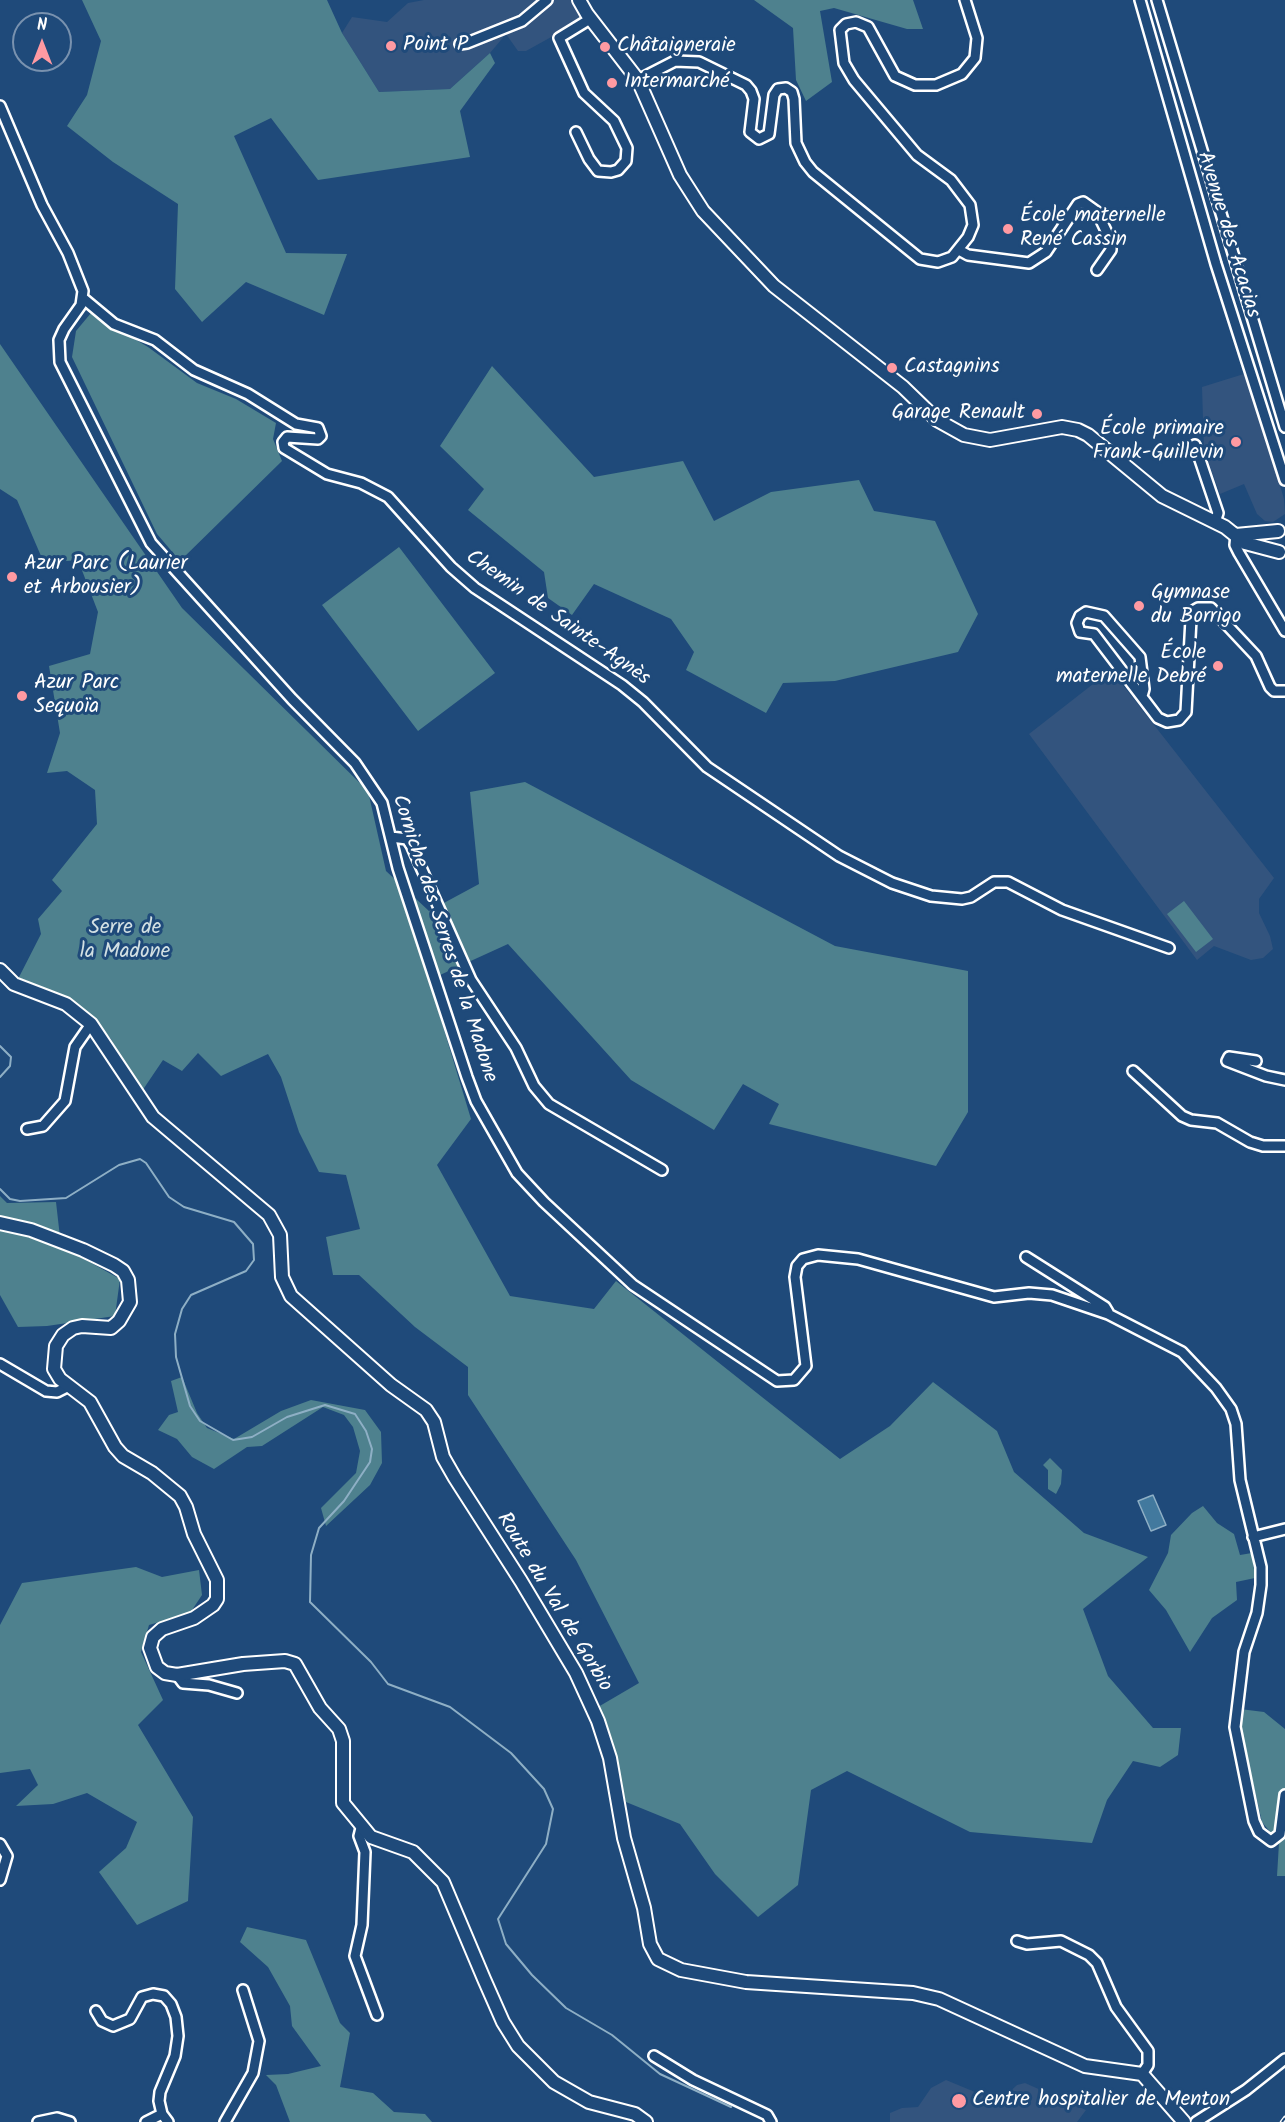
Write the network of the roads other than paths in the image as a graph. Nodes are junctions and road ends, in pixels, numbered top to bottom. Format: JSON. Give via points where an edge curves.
{"nodes":[{"id":1,"x":547,"y":0,"type":"edge"},
{"id":2,"x":579,"y":0,"type":"edge"},
{"id":3,"x":965,"y":0,"type":"edge"},
{"id":4,"x":1140,"y":0,"type":"edge"},
{"id":5,"x":1157,"y":0,"type":"edge"},
{"id":6,"x":590,"y":19,"type":"junction"},
{"id":7,"x":460,"y":44,"type":"dead end"},
{"id":8,"x":638,"y":80,"type":"junction"},
{"id":9,"x":0,"y":106,"type":"edge"},
{"id":10,"x":576,"y":132,"type":"dead end"},
{"id":11,"x":959,"y":250,"type":"junction"},
{"id":12,"x":1097,"y":270,"type":"dead end"},
{"id":13,"x":84,"y":299,"type":"junction"},
{"id":14,"x":1285,"y":427,"type":"edge"},
{"id":15,"x":1195,"y":445,"type":"dead end"},
{"id":16,"x":1285,"y":480,"type":"edge"},
{"id":17,"x":1220,"y":524,"type":"junction"},
{"id":18,"x":1282,"y":529,"type":"edge"},
{"id":19,"x":1236,"y":536,"type":"junction"},
{"id":20,"x":1282,"y":554,"type":"edge"},
{"id":21,"x":1285,"y":631,"type":"edge"},
{"id":22,"x":1285,"y":691,"type":"edge"},
{"id":23,"x":1142,"y":696,"type":"junction"},
{"id":24,"x":392,"y":837,"type":"junction"},
{"id":25,"x":1169,"y":948,"type":"dead end"},
{"id":26,"x":0,"y":970,"type":"edge"},
{"id":27,"x":92,"y":1024,"type":"junction"},
{"id":28,"x":1256,"y":1061,"type":"dead end"},
{"id":29,"x":1133,"y":1071,"type":"dead end"},
{"id":30,"x":1285,"y":1080,"type":"edge"},
{"id":31,"x":27,"y":1129,"type":"dead end"},
{"id":32,"x":1285,"y":1146,"type":"edge"},
{"id":33,"x":662,"y":1170,"type":"dead end"},
{"id":34,"x":0,"y":1223,"type":"edge"},
{"id":35,"x":1026,"y":1257,"type":"dead end"},
{"id":36,"x":1108,"y":1314,"type":"junction"},
{"id":37,"x":0,"y":1364,"type":"edge"},
{"id":38,"x":69,"y":1386,"type":"junction"},
{"id":39,"x":1285,"y":1529,"type":"edge"},
{"id":40,"x":1253,"y":1537,"type":"junction"},
{"id":41,"x":177,"y":1675,"type":"junction"},
{"id":42,"x":237,"y":1693,"type":"dead end"},
{"id":43,"x":1285,"y":1795,"type":"edge"},
{"id":44,"x":361,"y":1828,"type":"junction"},
{"id":45,"x":0,"y":1844,"type":"edge"},
{"id":46,"x":0,"y":1880,"type":"edge"},
{"id":47,"x":1017,"y":1941,"type":"dead end"},
{"id":48,"x":243,"y":1990,"type":"dead end"},
{"id":49,"x":96,"y":2012,"type":"dead end"},
{"id":50,"x":377,"y":2015,"type":"dead end"},
{"id":51,"x":654,"y":2056,"type":"dead end"},
{"id":52,"x":1285,"y":2059,"type":"edge"},
{"id":53,"x":1143,"y":2074,"type":"junction"},
{"id":54,"x":162,"y":2114,"type":"junction"},
{"id":55,"x":38,"y":2122,"type":"edge"},
{"id":56,"x":70,"y":2122,"type":"edge"},
{"id":57,"x":146,"y":2122,"type":"edge"},
{"id":58,"x":168,"y":2122,"type":"edge"},
{"id":59,"x":225,"y":2122,"type":"edge"},
{"id":60,"x":646,"y":2122,"type":"edge"},
{"id":61,"x":771,"y":2122,"type":"edge"},
{"id":62,"x":1184,"y":2122,"type":"edge"},
{"id":63,"x":1196,"y":2122,"type":"edge"}],
"edges":[{"from":1,"to":7,"type":"street","via":[[522,21]]},
{"from":2,"to":6,"type":"street"},
{"from":3,"to":11,"type":"street","via":[[975,26],[977,48],[970,65],[950,81],[936,85],[903,81],[895,76],[868,27],[861,23],[846,24],[840,30],[844,63],[854,80],[917,155],[951,180],[970,205],[973,225]]},
{"from":4,"to":16,"type":"street","name":"Avenue des Acacias","via":[[1216,264]]},
{"from":5,"to":14,"type":"street","name":"Avenue des Acacias"},
{"from":6,"to":8,"type":"street"},
{"from":6,"to":10,"type":"street","via":[[559,38],[584,93],[614,121],[627,148],[626,161],[618,170],[598,171]]},
{"from":8,"to":11,"type":"street","via":[[675,61],[699,62],[751,91],[754,99],[750,132],[759,139],[769,134],[774,95],[778,89],[786,88],[794,99],[796,143],[813,172],[920,259],[938,262]]},
{"from":8,"to":17,"type":"street","via":[[680,176],[703,211],[774,286],[903,387],[937,420],[964,435],[990,441],[1062,427],[1078,430],[1156,492]]},
{"from":9,"to":13,"type":"street","via":[[42,205],[68,253]]},
{"from":11,"to":12,"type":"street","via":[[968,255],[1029,263],[1046,252],[1083,202],[1097,212],[1111,241],[1111,250]]},
{"from":13,"to":24,"type":"street","name":"Corniche des Serres de la Madone","via":[[59,340],[60,362],[145,534],[292,699],[355,763],[382,803]]},
{"from":13,"to":25,"type":"street","name":"Chemin de Sainte-Agnès","via":[[114,324],[155,340],[194,370],[249,394],[296,424],[318,428],[318,439],[286,437],[284,448],[327,474],[361,483],[388,497],[451,567],[476,588],[622,685],[707,767],[839,856],[892,883],[931,896],[962,899],[994,882],[1008,882],[1062,910]]},
{"from":15,"to":17,"type":"street"},
{"from":17,"to":19,"type":"street"},
{"from":18,"to":19,"type":"street"},
{"from":18,"to":20,"type":"street","via":[[1275,539]]},
{"from":19,"to":20,"type":"street","via":[[1245,543]]},
{"from":19,"to":21,"type":"street","via":[[1239,553]]},
{"from":22,"to":23,"type":"street","via":[[1270,687],[1256,656],[1211,608],[1205,607],[1193,611],[1191,619],[1188,702],[1182,718],[1173,723],[1158,717]]},
{"from":23,"to":23,"type":"street","via":[[1140,657],[1104,616],[1086,612],[1080,616],[1080,632],[1094,634]]},
{"from":24,"to":33,"type":"street","via":[[406,839],[411,845],[471,980],[516,1048],[534,1086],[549,1104]]},
{"from":24,"to":36,"type":"street","name":"Corniche des Serres de la Madone","via":[[398,868],[467,1077],[508,1161],[526,1185],[633,1285],[681,1318],[777,1381],[786,1382],[802,1374],[806,1366],[795,1277],[797,1266],[810,1256],[858,1259],[994,1297],[1052,1295]]},
{"from":26,"to":27,"type":"street","name":"Route du Val de Gorbio","via":[[14,984],[66,1004]]},
{"from":27,"to":31,"type":"street","via":[[75,1047],[65,1101],[43,1126]]},
{"from":27,"to":53,"type":"street","name":"Route du Val de Gorbio","via":[[153,1117],[269,1215],[282,1245],[282,1277],[291,1296],[391,1385],[419,1403],[434,1422],[443,1457],[454,1478],[576,1673],[598,1721],[610,1758],[624,1838],[650,1944],[658,1959],[681,1970],[746,1982],[929,1996],[1085,2066]]},
{"from":28,"to":30,"type":"street","via":[[1228,1057],[1227,1061]]},
{"from":29,"to":32,"type":"street","via":[[1182,1116],[1216,1123],[1263,1146]]},
{"from":34,"to":38,"type":"street","via":[[86,1251],[123,1270],[128,1280],[130,1302],[119,1321],[111,1328],[73,1328],[56,1346],[54,1369]]},
{"from":35,"to":36,"type":"street","via":[[1105,1307]]},
{"from":36,"to":40,"type":"street","name":"Corniche des Serres de la Madone","via":[[1182,1352],[1231,1409],[1243,1500]]},
{"from":37,"to":38,"type":"street","via":[[46,1391],[57,1392]]},
{"from":38,"to":41,"type":"street","via":[[90,1402],[123,1456],[161,1479],[180,1496],[217,1580],[217,1599],[213,1605],[153,1637],[152,1659],[165,1673]]},
{"from":39,"to":40,"type":"street"},
{"from":40,"to":43,"type":"street","name":"Corniche des Serres de la Madone","via":[[1262,1584],[1244,1652],[1235,1728],[1254,1821],[1271,1841],[1280,1834]]},
{"from":41,"to":42,"type":"street","via":[[183,1683]]},
{"from":41,"to":44,"type":"street","via":[[243,1664],[285,1661],[295,1665],[320,1708],[339,1729],[343,1741],[341,1794]]},
{"from":44,"to":50,"type":"street","via":[[364,1892],[355,1956]]},
{"from":44,"to":60,"type":"street","via":[[370,1837],[412,1852],[444,1882],[503,2022],[532,2062],[554,2082],[589,2102],[634,2114]]},
{"from":45,"to":46,"type":"street","via":[[7,1856]]},
{"from":47,"to":53,"type":"street","via":[[1061,1941],[1097,1963],[1116,2007],[1148,2051]]},
{"from":48,"to":59,"type":"street","via":[[259,2041],[253,2073]]},
{"from":49,"to":54,"type":"street","via":[[102,2021],[113,2026],[129,2019],[142,1997],[164,1996],[171,2004],[178,2036],[175,2056],[160,2092]]},
{"from":51,"to":61,"type":"street","via":[[693,2080],[768,2115]]},
{"from":52,"to":63,"type":"street"},
{"from":53,"to":62,"type":"street"},
{"from":54,"to":57,"type":"street"},
{"from":54,"to":58,"type":"street"},
{"from":55,"to":56,"type":"street","via":[[57,2118]]}]}
